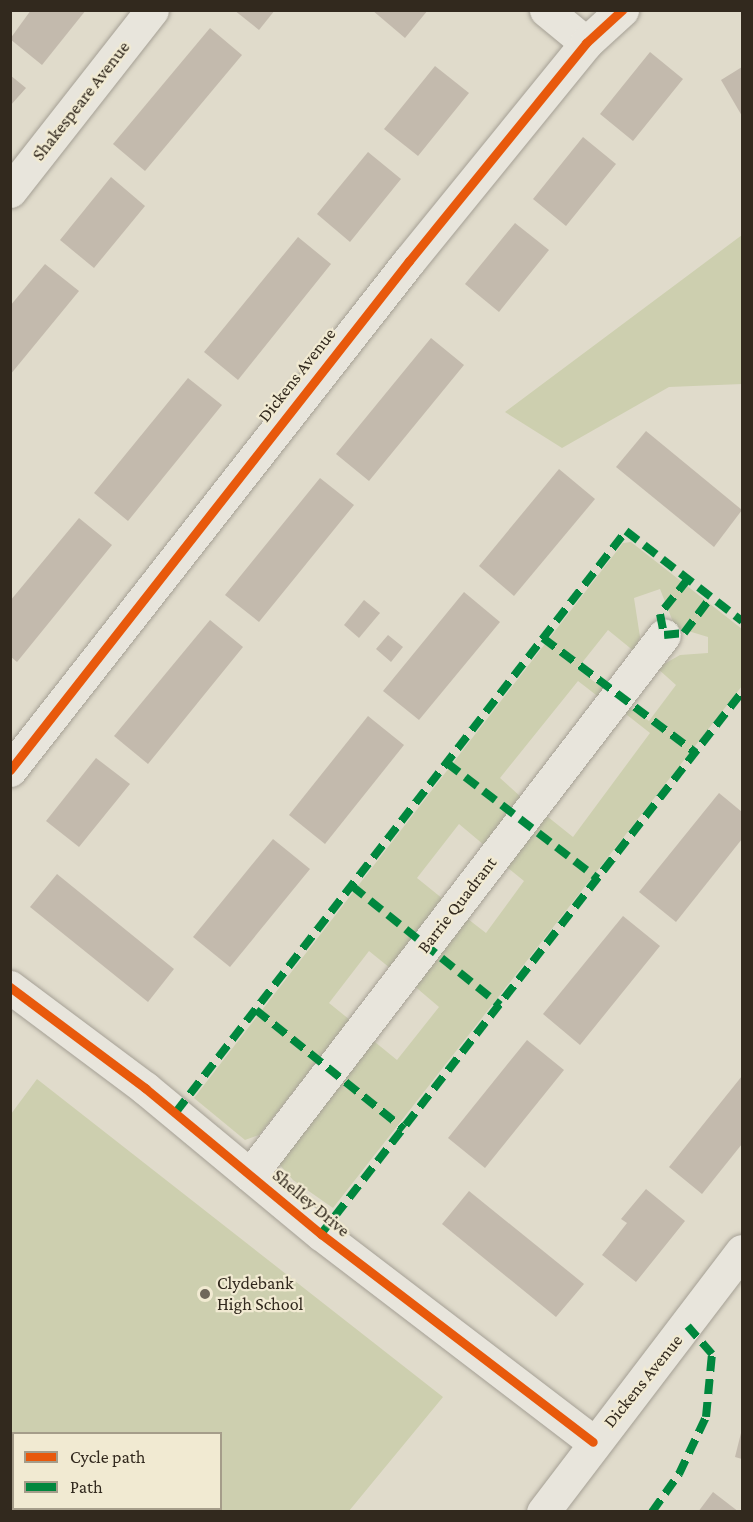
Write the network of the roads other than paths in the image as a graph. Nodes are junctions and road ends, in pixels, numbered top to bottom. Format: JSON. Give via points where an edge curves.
{"nodes":[{"id":1,"x":152,"y":10,"type":"edge"},
{"id":2,"x":546,"y":10,"type":"edge"},
{"id":3,"x":622,"y":10,"type":"edge"},
{"id":4,"x":586,"y":43,"type":"junction"},
{"id":5,"x":10,"y":191,"type":"edge"},
{"id":6,"x":664,"y":635,"type":"dead end"},
{"id":7,"x":10,"y":770,"type":"edge"},
{"id":8,"x":10,"y":987,"type":"edge"},
{"id":9,"x":250,"y":1174,"type":"junction"},
{"id":10,"x":742,"y":1251,"type":"edge"},
{"id":11,"x":593,"y":1442,"type":"junction"},
{"id":12,"x":543,"y":1512,"type":"edge"}],
"edges":[{"from":1,"to":5,"type":"street","name":"Shakespeare Avenue"},
{"from":2,"to":4,"type":"street"},
{"from":3,"to":4,"type":"street","name":"Dickens Avenue"},
{"from":4,"to":7,"type":"street","name":"Dickens Avenue","via":[[191,536]]},
{"from":6,"to":9,"type":"street","name":"Barrie Quadrant"},
{"from":8,"to":9,"type":"street","name":"Shelley Drive"},
{"from":9,"to":11,"type":"street","name":"Shelley Drive"},
{"from":10,"to":11,"type":"street","name":"Dickens Avenue"},
{"from":11,"to":12,"type":"street","name":"Dickens Avenue"}]}
